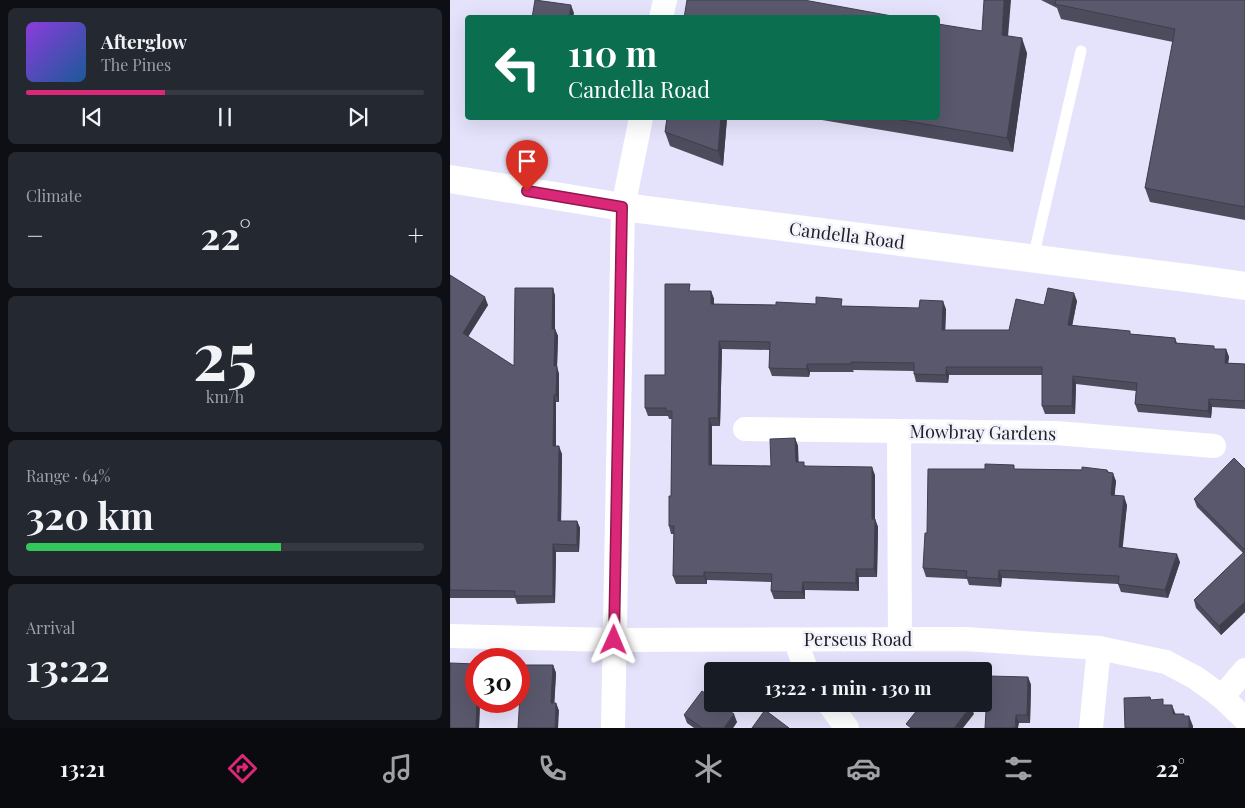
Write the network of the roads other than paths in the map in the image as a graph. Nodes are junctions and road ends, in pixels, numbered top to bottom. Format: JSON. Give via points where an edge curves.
{"nodes":[{"id":1,"x":665,"y":0,"type":"edge"},
{"id":2,"x":662,"y":15,"type":"edge"},
{"id":3,"x":1081,"y":50,"type":"dead end"},
{"id":4,"x":641,"y":120,"type":"edge"},
{"id":5,"x":450,"y":179,"type":"edge"},
{"id":6,"x":622,"y":207,"type":"junction"},
{"id":7,"x":1033,"y":258,"type":"junction"},
{"id":8,"x":1245,"y":286,"type":"edge"},
{"id":9,"x":745,"y":429,"type":"dead end"},
{"id":10,"x":899,"y":431,"type":"junction"},
{"id":11,"x":1214,"y":446,"type":"dead end"},
{"id":12,"x":450,"y":636,"type":"edge"},
{"id":13,"x":900,"y":639,"type":"junction"},
{"id":14,"x":614,"y":640,"type":"junction"},
{"id":15,"x":795,"y":640,"type":"junction"},
{"id":16,"x":1099,"y":648,"type":"junction"},
{"id":17,"x":804,"y":662,"type":"edge"},
{"id":18,"x":1245,"y":670,"type":"edge"},
{"id":19,"x":1222,"y":698,"type":"junction"},
{"id":20,"x":835,"y":712,"type":"edge"},
{"id":21,"x":1245,"y":719,"type":"edge"},
{"id":22,"x":613,"y":728,"type":"edge"},
{"id":23,"x":847,"y":728,"type":"edge"},
{"id":24,"x":1091,"y":728,"type":"edge"}],
"edges":[{"from":1,"to":2,"type":"street"},
{"from":3,"to":7,"type":"lane"},
{"from":4,"to":6,"type":"street"},
{"from":5,"to":6,"type":"street","name":"Candella Road"},
{"from":6,"to":7,"type":"street","name":"Candella Road"},
{"from":6,"to":14,"type":"street"},
{"from":7,"to":8,"type":"street","name":"Candella Road"},
{"from":9,"to":10,"type":"street"},
{"from":10,"to":11,"type":"street","name":"Mowbray Gardens","via":[[1056,433]]},
{"from":10,"to":13,"type":"street","name":"Mowbray Gardens"},
{"from":12,"to":14,"type":"street","name":"Perseus Road"},
{"from":13,"to":15,"type":"street","name":"Perseus Road"},
{"from":13,"to":16,"type":"street","name":"Perseus Road","via":[[965,639]]},
{"from":14,"to":15,"type":"street","name":"Perseus Road"},
{"from":14,"to":22,"type":"street"},
{"from":15,"to":17,"type":"street"},
{"from":16,"to":19,"type":"street","name":"Perseus Road","via":[[1166,662],[1196,678]]},
{"from":16,"to":24,"type":"street"},
{"from":18,"to":19,"type":"street"},
{"from":19,"to":21,"type":"street","name":"Perseus Road"},
{"from":20,"to":23,"type":"street"}]}
